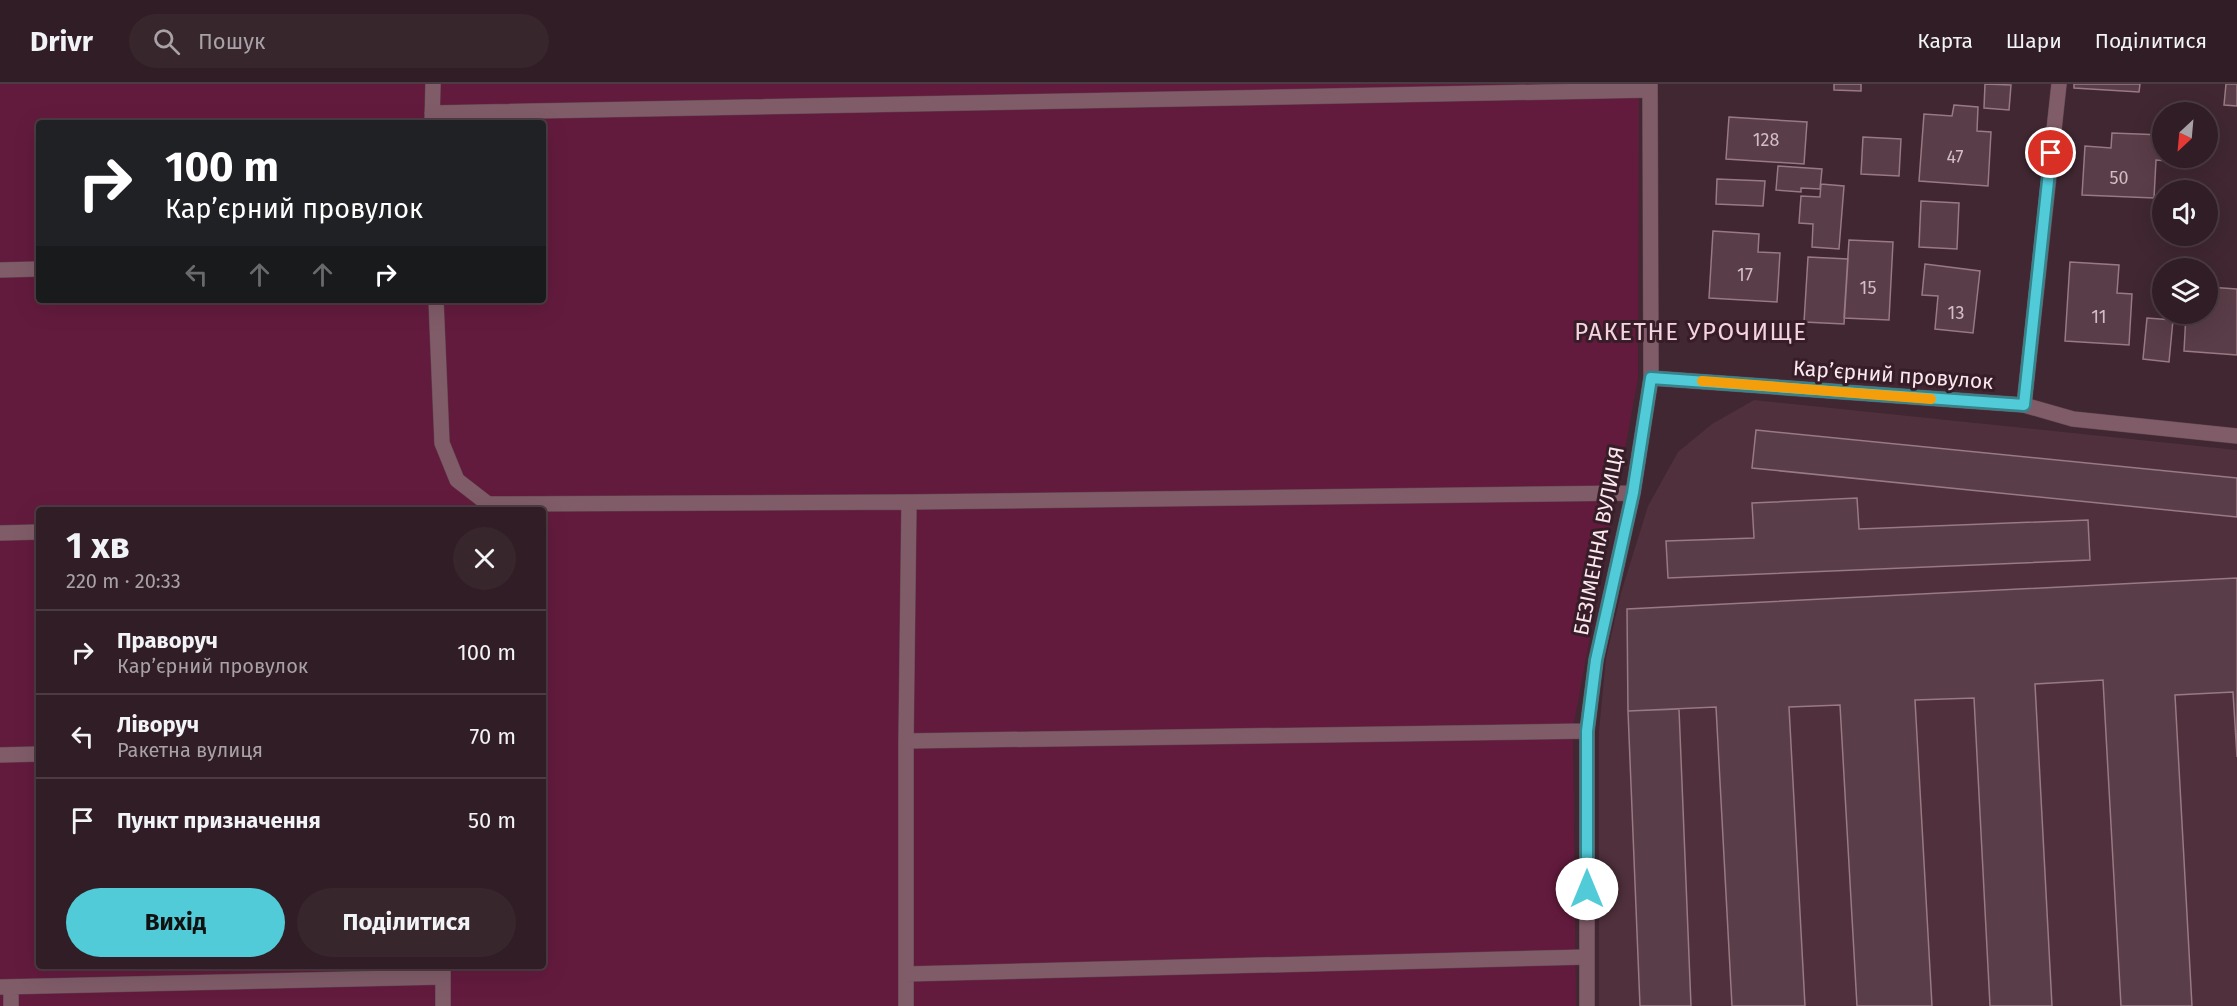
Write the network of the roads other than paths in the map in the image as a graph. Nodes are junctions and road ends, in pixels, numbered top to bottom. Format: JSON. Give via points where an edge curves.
{"nodes":[{"id":1,"x":433,"y":84,"type":"edge"},
{"id":2,"x":2058,"y":84,"type":"edge"},
{"id":3,"x":1650,"y":87,"type":"edge"},
{"id":4,"x":432,"y":118,"type":"edge"},
{"id":5,"x":36,"y":269,"type":"edge"},
{"id":6,"x":0,"y":270,"type":"edge"},
{"id":7,"x":436,"y":303,"type":"edge"},
{"id":8,"x":1651,"y":378,"type":"junction"},
{"id":9,"x":2024,"y":405,"type":"junction"},
{"id":10,"x":2237,"y":436,"type":"edge"},
{"id":11,"x":1633,"y":493,"type":"junction"},
{"id":12,"x":909,"y":502,"type":"junction"},
{"id":13,"x":485,"y":507,"type":"edge"},
{"id":14,"x":36,"y":532,"type":"edge"},
{"id":15,"x":0,"y":533,"type":"edge"},
{"id":16,"x":1587,"y":731,"type":"junction"},
{"id":17,"x":906,"y":741,"type":"junction"},
{"id":18,"x":0,"y":754,"type":"edge"},
{"id":19,"x":36,"y":754,"type":"edge"},
{"id":20,"x":1587,"y":957,"type":"junction"},
{"id":21,"x":443,"y":972,"type":"edge"},
{"id":22,"x":906,"y":974,"type":"junction"},
{"id":23,"x":5,"y":987,"type":"edge"},
{"id":24,"x":11,"y":1006,"type":"edge"},
{"id":25,"x":444,"y":1006,"type":"edge"},
{"id":26,"x":906,"y":1006,"type":"edge"},
{"id":27,"x":1587,"y":1006,"type":"edge"}],
"edges":[{"from":1,"to":4,"type":"street"},
{"from":2,"to":9,"type":"street"},
{"from":3,"to":4,"type":"street"},
{"from":3,"to":8,"type":"street","name":"БЕЗІМЕННА ВУЛИЦЯ"},
{"from":5,"to":6,"type":"street"},
{"from":7,"to":13,"type":"street","via":[[442,443],[458,480]]},
{"from":8,"to":9,"type":"street","name":"Карʼєрний провулок"},
{"from":8,"to":11,"type":"street","name":"БЕЗІМЕННА ВУЛИЦЯ"},
{"from":9,"to":10,"type":"street","name":"Карʼєрний провулок","via":[[2073,419]]},
{"from":11,"to":12,"type":"street"},
{"from":11,"to":16,"type":"street","name":"БЕЗІМЕННА ВУЛИЦЯ","via":[[1596,660]]},
{"from":12,"to":13,"type":"street"},
{"from":12,"to":17,"type":"street"},
{"from":14,"to":15,"type":"street"},
{"from":16,"to":17,"type":"street"},
{"from":16,"to":20,"type":"street","name":"БЕЗІМЕННА ВУЛИЦЯ"},
{"from":17,"to":22,"type":"street"},
{"from":18,"to":19,"type":"street"},
{"from":20,"to":22,"type":"street"},
{"from":20,"to":27,"type":"street","name":"БЕЗІМЕННА ВУЛИЦЯ"},
{"from":21,"to":23,"type":"street"},
{"from":21,"to":25,"type":"street"},
{"from":22,"to":26,"type":"street"},
{"from":23,"to":24,"type":"street"}]}
